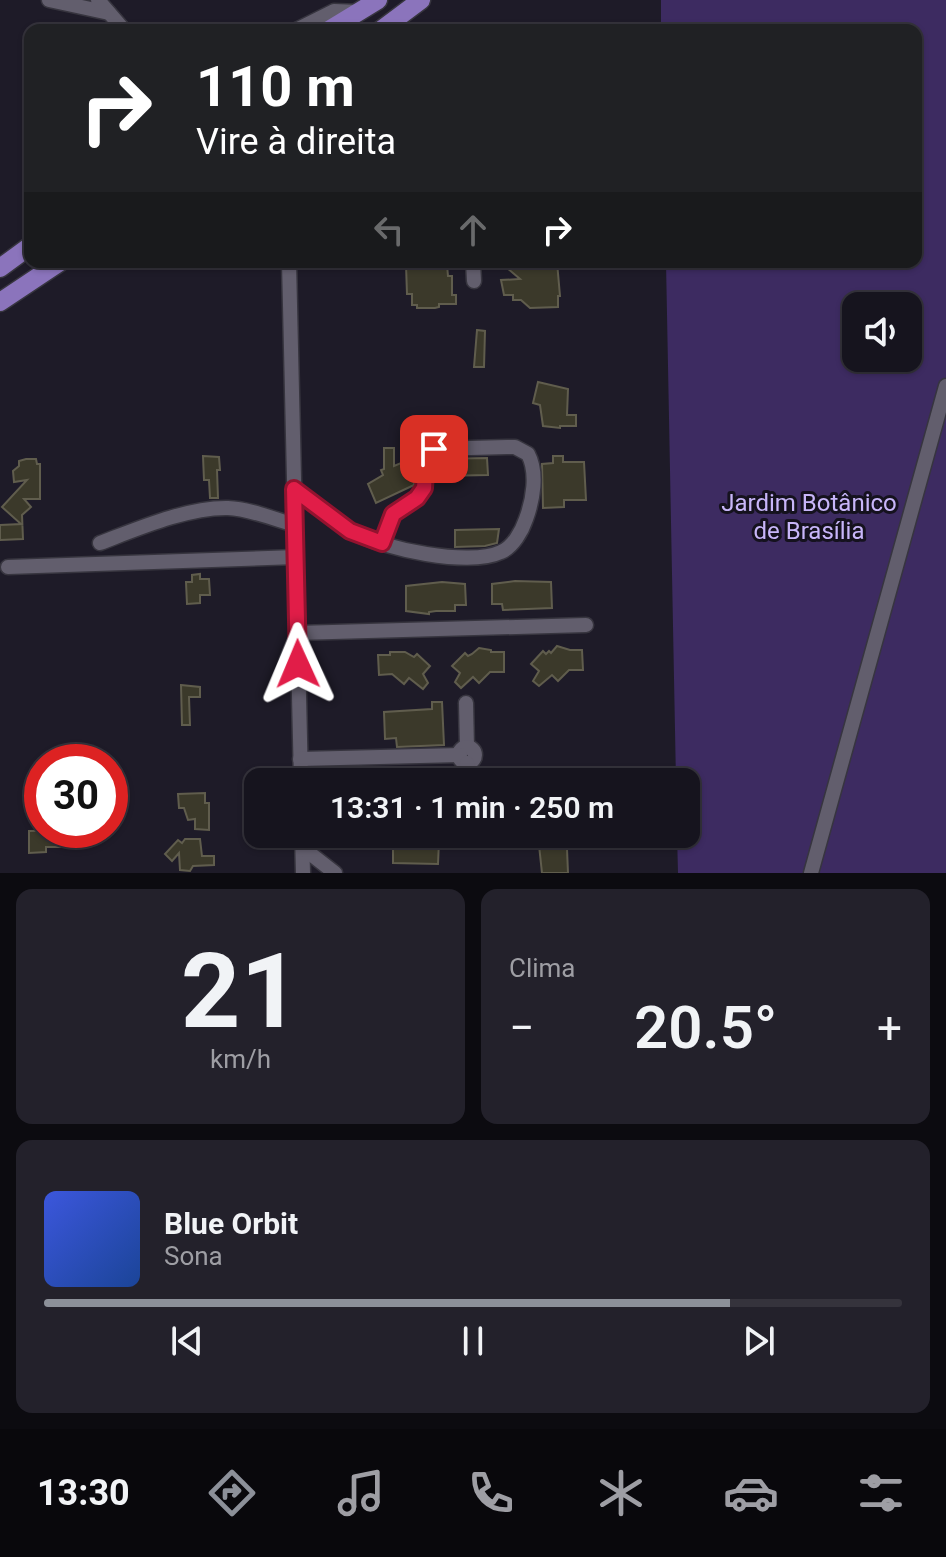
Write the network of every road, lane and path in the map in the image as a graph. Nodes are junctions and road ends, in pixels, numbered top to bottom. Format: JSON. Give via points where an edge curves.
{"nodes":[{"id":1,"x":49,"y":0,"type":"edge"},
{"id":2,"x":98,"y":0,"type":"edge"},
{"id":3,"x":378,"y":0,"type":"edge"},
{"id":4,"x":421,"y":0,"type":"edge"},
{"id":5,"x":360,"y":12,"type":"junction"},
{"id":6,"x":109,"y":13,"type":"junction"},
{"id":7,"x":119,"y":24,"type":"edge"},
{"id":8,"x":308,"y":24,"type":"edge"},
{"id":9,"x":339,"y":24,"type":"edge"},
{"id":10,"x":389,"y":24,"type":"edge"},
{"id":11,"x":24,"y":250,"type":"edge"},
{"id":12,"x":0,"y":268,"type":"edge"},
{"id":13,"x":51,"y":268,"type":"edge"},
{"id":14,"x":289,"y":268,"type":"edge"},
{"id":15,"x":473,"y":268,"type":"edge"},
{"id":16,"x":474,"y":281,"type":"dead end"},
{"id":17,"x":0,"y":302,"type":"edge"},
{"id":18,"x":946,"y":386,"type":"edge"},
{"id":19,"x":294,"y":489,"type":"junction"},
{"id":20,"x":295,"y":525,"type":"junction"},
{"id":21,"x":100,"y":543,"type":"dead end"},
{"id":22,"x":382,"y":543,"type":"junction"},
{"id":23,"x":296,"y":557,"type":"junction"},
{"id":24,"x":8,"y":567,"type":"dead end"},
{"id":25,"x":586,"y":625,"type":"dead end"},
{"id":26,"x":297,"y":633,"type":"junction"},
{"id":27,"x":466,"y":703,"type":"dead end"},
{"id":28,"x":465,"y":755,"type":"junction"},
{"id":29,"x":300,"y":759,"type":"junction"},
{"id":30,"x":300,"y":768,"type":"edge"},
{"id":31,"x":466,"y":768,"type":"edge"},
{"id":32,"x":303,"y":848,"type":"edge"},
{"id":33,"x":310,"y":848,"type":"edge"},
{"id":34,"x":303,"y":873,"type":"edge"},
{"id":35,"x":335,"y":873,"type":"edge"},
{"id":36,"x":811,"y":873,"type":"edge"}],
"edges":[{"from":1,"to":6,"type":"street"},
{"from":2,"to":6,"type":"street"},
{"from":3,"to":5,"type":"main road"},
{"from":4,"to":10,"type":"main road"},
{"from":5,"to":8,"type":"street","via":[[334,11]]},
{"from":5,"to":9,"type":"main road"},
{"from":6,"to":7,"type":"street"},
{"from":11,"to":12,"type":"main road"},
{"from":13,"to":17,"type":"main road"},
{"from":14,"to":19,"type":"street"},
{"from":15,"to":16,"type":"street"},
{"from":18,"to":36,"type":"street"},
{"from":19,"to":20,"type":"street"},
{"from":19,"to":22,"type":"street","via":[[350,531]]},
{"from":20,"to":21,"type":"street","via":[[238,510],[211,509]]},
{"from":20,"to":23,"type":"street"},
{"from":22,"to":22,"type":"street","via":[[461,559],[504,552],[524,527],[529,509],[533,469],[528,454],[515,447],[434,449],[426,455],[424,488],[393,514]]},
{"from":23,"to":24,"type":"street"},
{"from":23,"to":26,"type":"street"},
{"from":25,"to":26,"type":"street"},
{"from":26,"to":29,"type":"street"},
{"from":27,"to":28,"type":"street"},
{"from":28,"to":29,"type":"street"},
{"from":28,"to":31,"type":"street"},
{"from":29,"to":30,"type":"street"},
{"from":32,"to":34,"type":"street"},
{"from":33,"to":35,"type":"street"}]}
